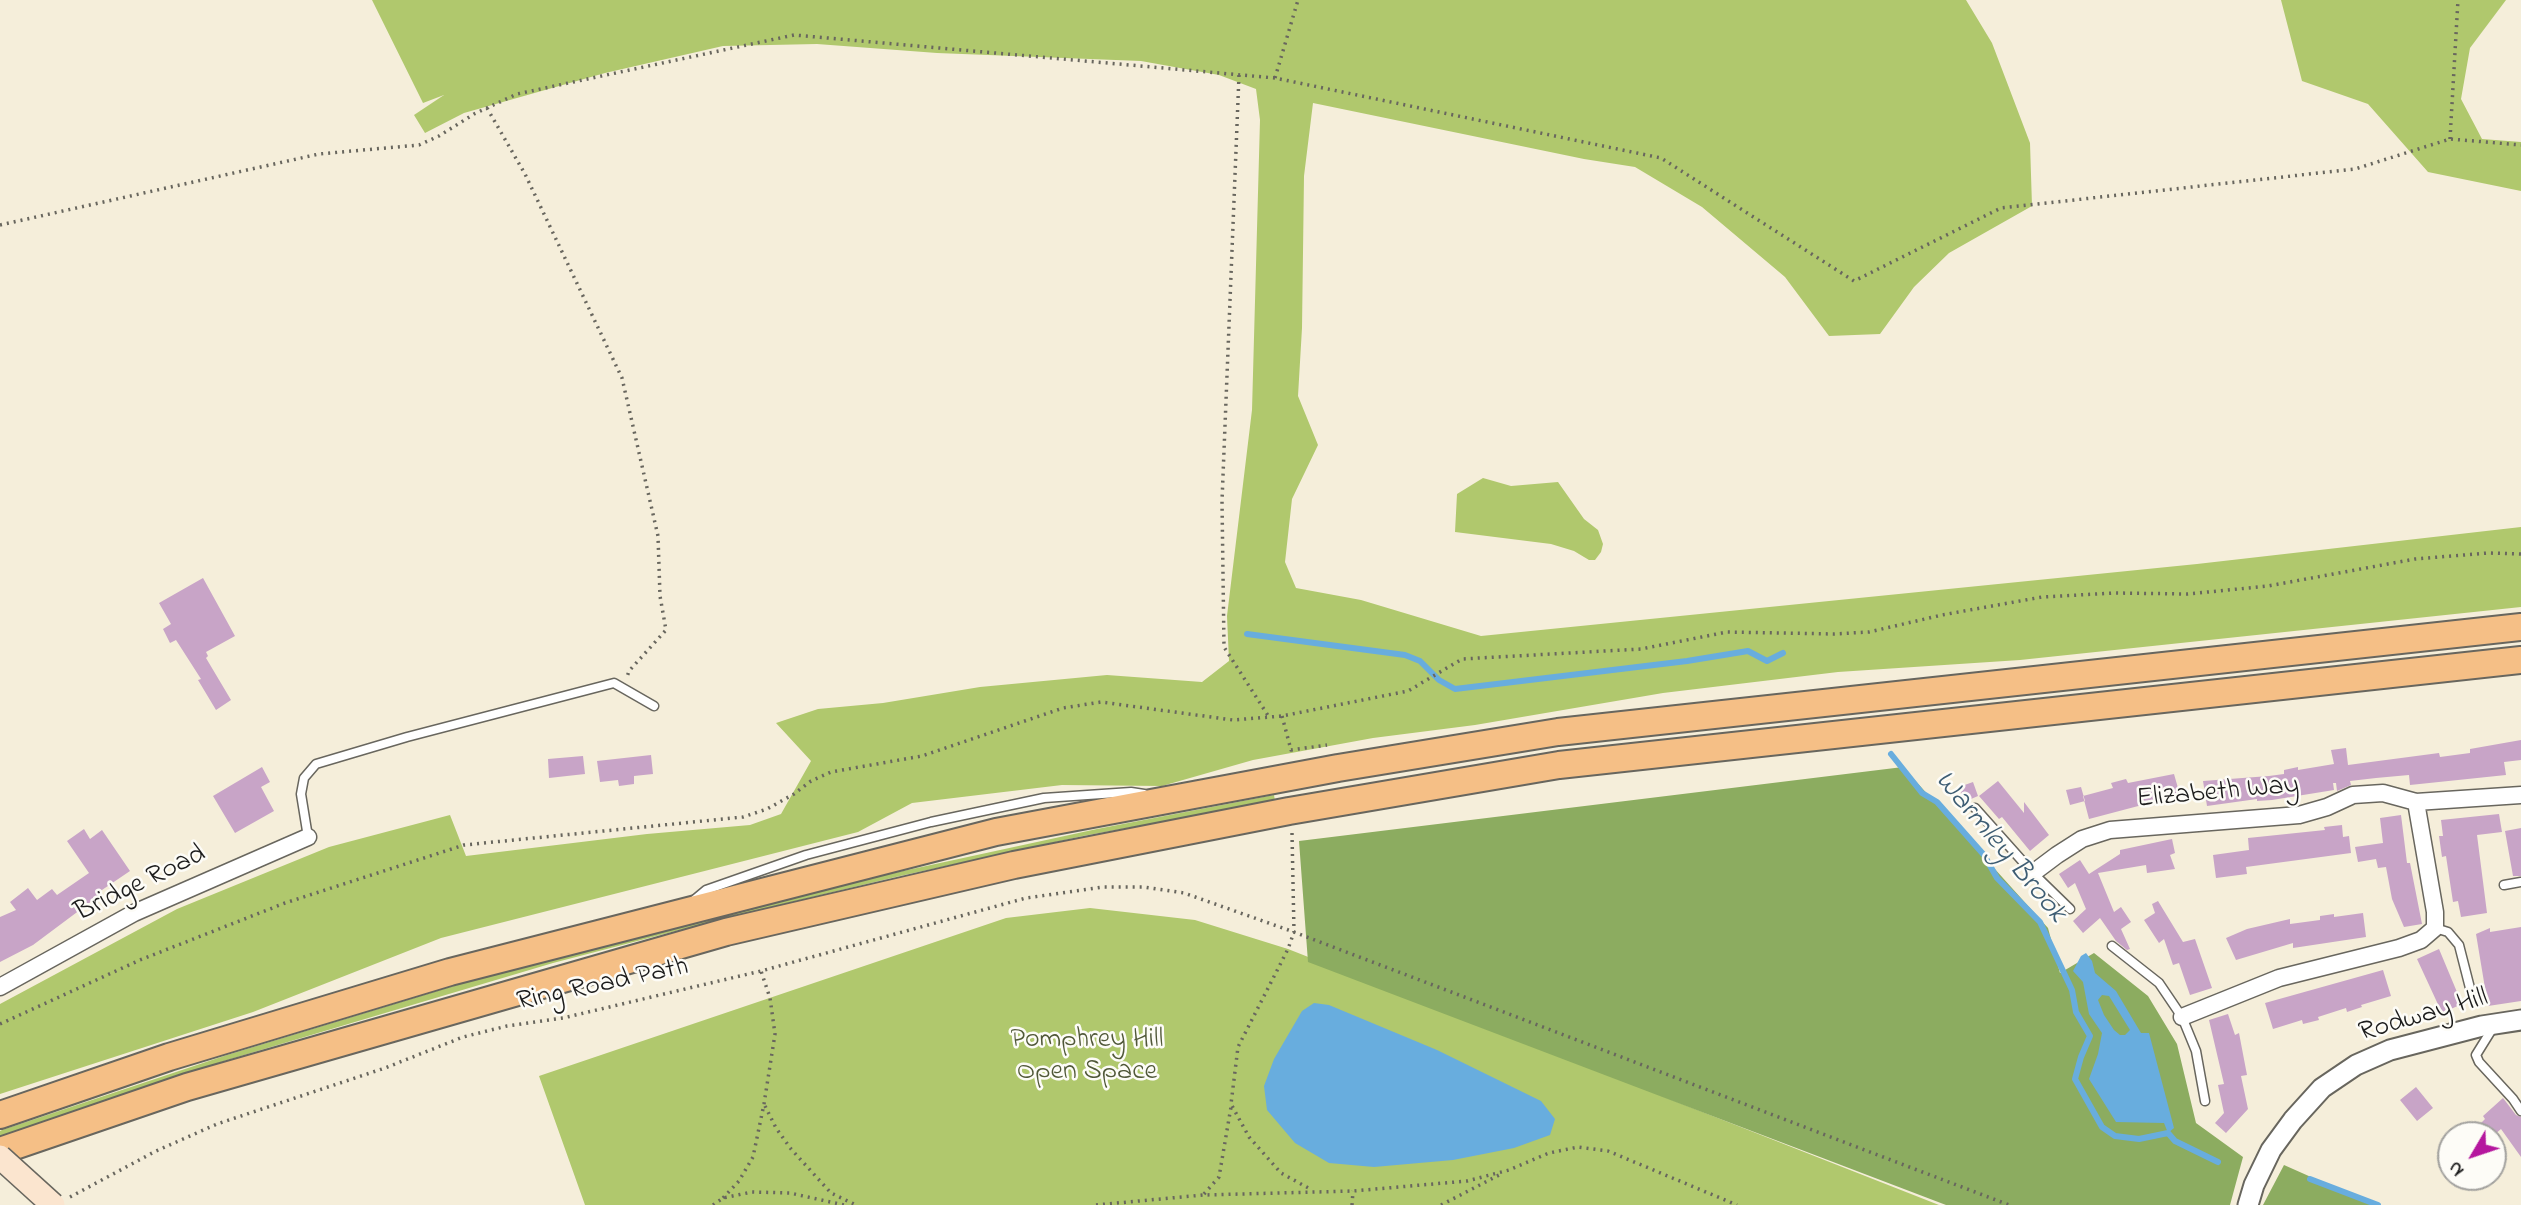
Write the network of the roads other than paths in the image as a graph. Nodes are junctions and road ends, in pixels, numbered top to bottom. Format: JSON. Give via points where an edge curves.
{"nodes":[{"id":1,"x":2521,"y":627,"type":"edge"},
{"id":2,"x":2521,"y":660,"type":"edge"},
{"id":3,"x":654,"y":706,"type":"dead end"},
{"id":4,"x":2521,"y":795,"type":"edge"},
{"id":5,"x":2416,"y":802,"type":"junction"},
{"id":6,"x":1975,"y":808,"type":"dead end"},
{"id":7,"x":308,"y":837,"type":"joint"},
{"id":8,"x":2033,"y":873,"type":"junction"},
{"id":9,"x":2521,"y":882,"type":"edge"},
{"id":10,"x":2504,"y":885,"type":"dead end"},
{"id":11,"x":2070,"y":909,"type":"dead end"},
{"id":12,"x":2435,"y":928,"type":"junction"},
{"id":13,"x":2112,"y":946,"type":"dead end"},
{"id":14,"x":0,"y":987,"type":"edge"},
{"id":15,"x":2471,"y":992,"type":"dead end"},
{"id":16,"x":2182,"y":1017,"type":"junction"},
{"id":17,"x":2521,"y":1020,"type":"edge"},
{"id":18,"x":2496,"y":1024,"type":"junction"},
{"id":19,"x":2204,"y":1101,"type":"dead end"},
{"id":20,"x":2521,"y":1111,"type":"edge"},
{"id":21,"x":0,"y":1115,"type":"edge"},
{"id":22,"x":0,"y":1151,"type":"edge"},
{"id":23,"x":0,"y":1157,"type":"edge"},
{"id":24,"x":59,"y":1202,"type":"edge"},
{"id":25,"x":2248,"y":1205,"type":"edge"}],
"edges":[{"from":1,"to":21,"type":"highway","via":[[1558,732],[996,832],[450,972],[169,1057]]},
{"from":2,"to":22,"type":"highway","via":[[1559,765],[1276,813],[1014,865],[726,932],[187,1087]]},
{"from":3,"to":7,"type":"lane","via":[[614,683],[316,764],[304,778],[301,794]]},
{"from":4,"to":5,"type":"street","name":"Elizabeth Way"},
{"from":5,"to":8,"type":"street","name":"Elizabeth Way","via":[[2383,793],[2353,795],[2299,815],[2110,830],[2082,839]]},
{"from":5,"to":12,"type":"street"},
{"from":6,"to":8,"type":"lane"},
{"from":7,"to":14,"type":"street","name":"Bridge Road","via":[[134,913]]},
{"from":8,"to":11,"type":"lane"},
{"from":9,"to":10,"type":"lane"},
{"from":12,"to":15,"type":"lane","via":[[2448,932],[2459,945]]},
{"from":12,"to":16,"type":"street","via":[[2421,940],[2399,948],[2279,978]]},
{"from":13,"to":16,"type":"lane","via":[[2159,983]]},
{"from":16,"to":19,"type":"lane","via":[[2196,1051]]},
{"from":17,"to":18,"type":"street","name":"Rodway Hill"},
{"from":18,"to":20,"type":"lane","via":[[2476,1055]]},
{"from":18,"to":25,"type":"street","name":"Rodway Hill","via":[[2390,1050],[2322,1088],[2271,1150]]},
{"from":23,"to":24,"type":"main road","bridge":true}]}
